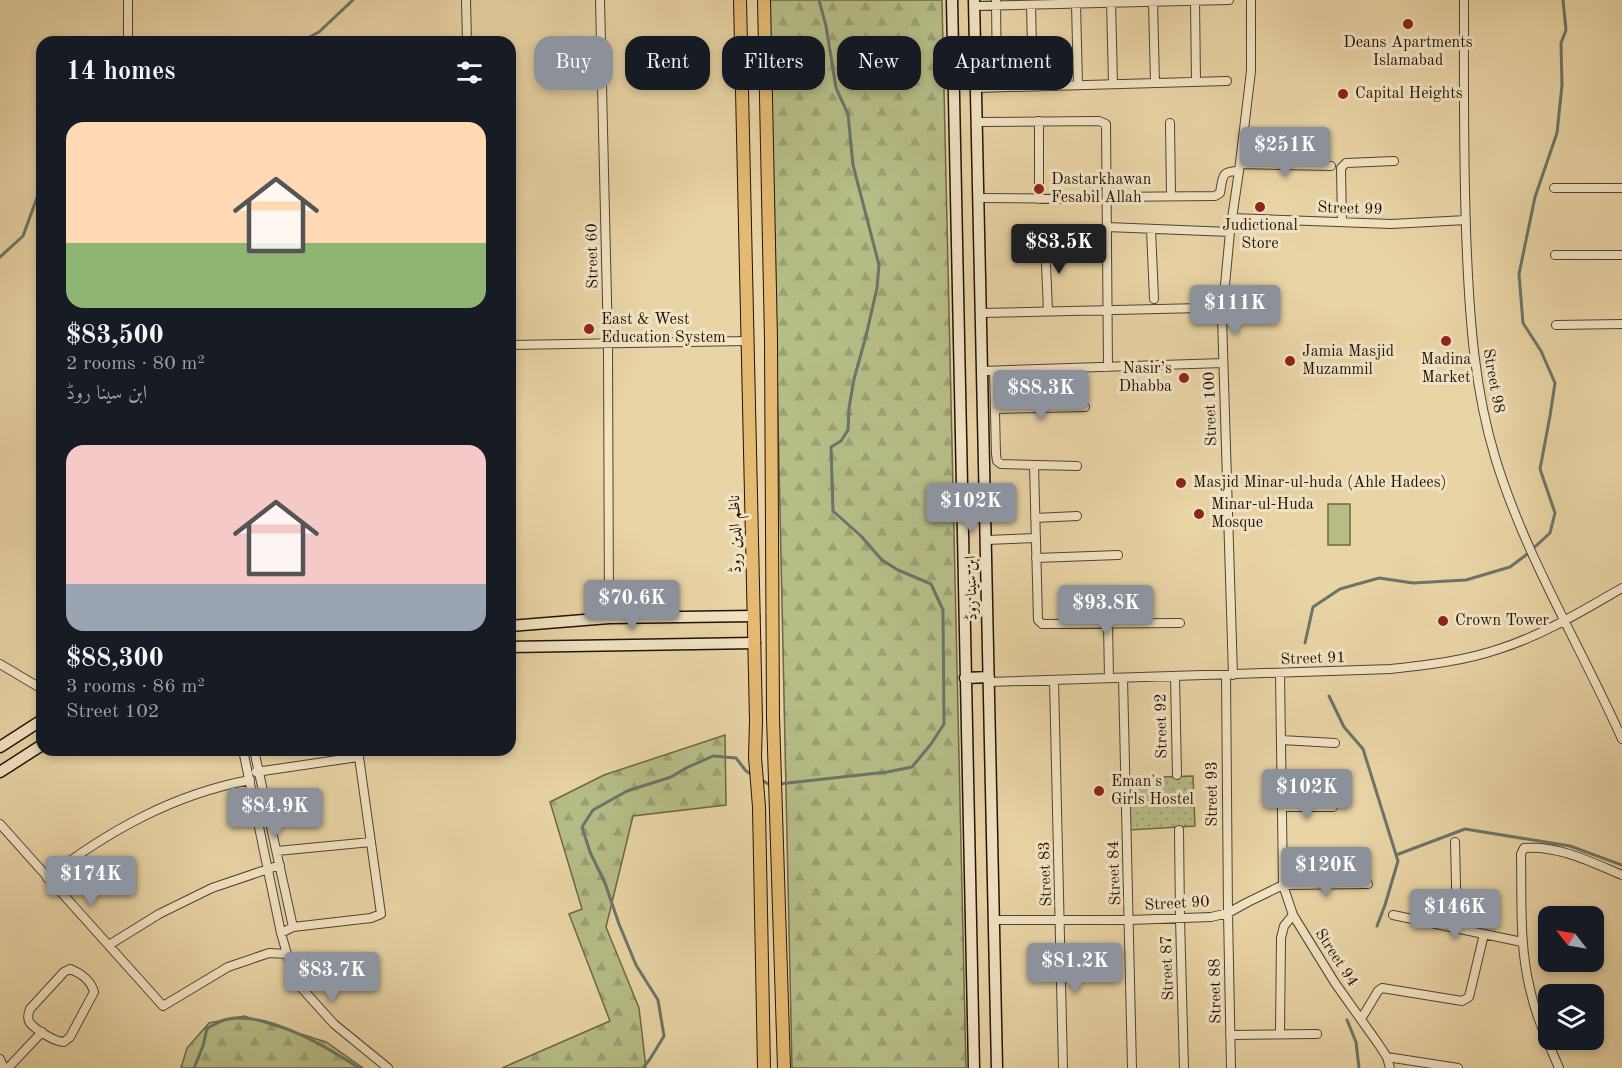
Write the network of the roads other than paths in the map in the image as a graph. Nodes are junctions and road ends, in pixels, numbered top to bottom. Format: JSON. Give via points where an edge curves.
{"nodes":[{"id":1,"x":128,"y":0,"type":"edge"},
{"id":2,"x":466,"y":0,"type":"edge"},
{"id":3,"x":600,"y":0,"type":"edge"},
{"id":4,"x":740,"y":0,"type":"edge"},
{"id":5,"x":764,"y":0,"type":"edge"},
{"id":6,"x":952,"y":0,"type":"edge"},
{"id":7,"x":1229,"y":0,"type":"edge"},
{"id":8,"x":1251,"y":0,"type":"edge"},
{"id":9,"x":1464,"y":0,"type":"edge"},
{"id":10,"x":1195,"y":1,"type":"edge"},
{"id":11,"x":1111,"y":2,"type":"edge"},
{"id":12,"x":1153,"y":2,"type":"junction"},
{"id":13,"x":974,"y":3,"type":"edge"},
{"id":14,"x":996,"y":3,"type":"edge"},
{"id":15,"x":1076,"y":4,"type":"junction"},
{"id":16,"x":1031,"y":5,"type":"junction"},
{"id":17,"x":128,"y":36,"type":"edge"},
{"id":18,"x":467,"y":36,"type":"edge"},
{"id":19,"x":741,"y":36,"type":"edge"},
{"id":20,"x":765,"y":36,"type":"edge"},
{"id":21,"x":975,"y":36,"type":"edge"},
{"id":22,"x":996,"y":36,"type":"edge"},
{"id":23,"x":1031,"y":36,"type":"edge"},
{"id":24,"x":1227,"y":81,"type":"dead end"},
{"id":25,"x":1196,"y":82,"type":"junction"},
{"id":26,"x":1155,"y":83,"type":"junction"},
{"id":27,"x":1113,"y":84,"type":"junction"},
{"id":28,"x":1073,"y":85,"type":"edge"},
{"id":29,"x":1078,"y":85,"type":"junction"},
{"id":30,"x":743,"y":90,"type":"edge"},
{"id":31,"x":766,"y":90,"type":"edge"},
{"id":32,"x":976,"y":90,"type":"edge"},
{"id":33,"x":1039,"y":121,"type":"junction"},
{"id":34,"x":977,"y":122,"type":"junction"},
{"id":35,"x":1170,"y":123,"type":"dead end"},
{"id":36,"x":1394,"y":161,"type":"dead end"},
{"id":37,"x":1331,"y":166,"type":"dead end"},
{"id":38,"x":1240,"y":168,"type":"junction"},
{"id":39,"x":1622,"y":188,"type":"edge"},
{"id":40,"x":1554,"y":189,"type":"dead end"},
{"id":41,"x":1171,"y":196,"type":"junction"},
{"id":42,"x":1107,"y":197,"type":"junction"},
{"id":43,"x":978,"y":198,"type":"junction"},
{"id":44,"x":1039,"y":198,"type":"junction"},
{"id":45,"x":1090,"y":199,"type":"dead end"},
{"id":46,"x":1233,"y":218,"type":"junction"},
{"id":47,"x":1466,"y":220,"type":"junction"},
{"id":48,"x":1342,"y":222,"type":"junction"},
{"id":49,"x":1107,"y":227,"type":"junction"},
{"id":50,"x":1151,"y":228,"type":"junction"},
{"id":51,"x":1230,"y":232,"type":"junction"},
{"id":52,"x":1045,"y":240,"type":"dead end"},
{"id":53,"x":1555,"y":255,"type":"dead end"},
{"id":54,"x":1622,"y":255,"type":"edge"},
{"id":55,"x":1154,"y":300,"type":"dead end"},
{"id":56,"x":1202,"y":308,"type":"dead end"},
{"id":57,"x":1107,"y":310,"type":"junction"},
{"id":58,"x":1048,"y":311,"type":"junction"},
{"id":59,"x":980,"y":313,"type":"junction"},
{"id":60,"x":1622,"y":324,"type":"edge"},
{"id":61,"x":1556,"y":325,"type":"dead end"},
{"id":62,"x":748,"y":340,"type":"junction"},
{"id":63,"x":608,"y":343,"type":"junction"},
{"id":64,"x":516,"y":345,"type":"edge"},
{"id":65,"x":1223,"y":363,"type":"junction"},
{"id":66,"x":1108,"y":367,"type":"junction"},
{"id":67,"x":981,"y":371,"type":"junction"},
{"id":68,"x":994,"y":371,"type":"junction"},
{"id":69,"x":1085,"y":407,"type":"dead end"},
{"id":70,"x":995,"y":409,"type":"junction"},
{"id":71,"x":751,"y":465,"type":"junction"},
{"id":72,"x":771,"y":465,"type":"junction"},
{"id":73,"x":1034,"y":465,"type":"junction"},
{"id":74,"x":1077,"y":466,"type":"dead end"},
{"id":75,"x":1077,"y":516,"type":"dead end"},
{"id":76,"x":1035,"y":518,"type":"junction"},
{"id":77,"x":1036,"y":538,"type":"junction"},
{"id":78,"x":986,"y":540,"type":"junction"},
{"id":79,"x":1118,"y":555,"type":"dead end"},
{"id":80,"x":1036,"y":558,"type":"junction"},
{"id":81,"x":1622,"y":588,"type":"edge"},
{"id":82,"x":754,"y":616,"type":"junction"},
{"id":83,"x":609,"y":618,"type":"junction"},
{"id":84,"x":1565,"y":622,"type":"junction"},
{"id":85,"x":1180,"y":623,"type":"dead end"},
{"id":86,"x":1108,"y":624,"type":"junction"},
{"id":87,"x":516,"y":626,"type":"edge"},
{"id":88,"x":755,"y":643,"type":"junction"},
{"id":89,"x":516,"y":647,"type":"edge"},
{"id":90,"x":0,"y":664,"type":"edge"},
{"id":91,"x":1280,"y":673,"type":"junction"},
{"id":92,"x":1229,"y":675,"type":"junction"},
{"id":93,"x":1175,"y":676,"type":"junction"},
{"id":94,"x":965,"y":678,"type":"junction"},
{"id":95,"x":1109,"y":678,"type":"junction"},
{"id":96,"x":1123,"y":678,"type":"junction"},
{"id":97,"x":989,"y":679,"type":"junction"},
{"id":98,"x":1054,"y":680,"type":"junction"},
{"id":99,"x":36,"y":685,"type":"edge"},
{"id":100,"x":773,"y":717,"type":"junction"},
{"id":101,"x":756,"y":720,"type":"junction"},
{"id":102,"x":36,"y":724,"type":"edge"},
{"id":103,"x":1622,"y":739,"type":"edge"},
{"id":104,"x":1281,"y":740,"type":"junction"},
{"id":105,"x":1335,"y":743,"type":"dead end"},
{"id":106,"x":0,"y":747,"type":"edge"},
{"id":107,"x":36,"y":749,"type":"edge"},
{"id":108,"x":244,"y":756,"type":"edge"},
{"id":109,"x":256,"y":756,"type":"edge"},
{"id":110,"x":342,"y":756,"type":"edge"},
{"id":111,"x":358,"y":756,"type":"edge"},
{"id":112,"x":0,"y":772,"type":"edge"},
{"id":113,"x":259,"y":772,"type":"junction"},
{"id":114,"x":1177,"y":775,"type":"dead end"},
{"id":115,"x":249,"y":776,"type":"junction"},
{"id":116,"x":1282,"y":807,"type":"junction"},
{"id":117,"x":1333,"y":807,"type":"dead end"},
{"id":118,"x":0,"y":824,"type":"edge"},
{"id":119,"x":1179,"y":830,"type":"dead end"},
{"id":120,"x":371,"y":842,"type":"junction"},
{"id":121,"x":1455,"y":842,"type":"dead end"},
{"id":122,"x":277,"y":851,"type":"junction"},
{"id":123,"x":280,"y":865,"type":"junction"},
{"id":124,"x":268,"y":868,"type":"junction"},
{"id":125,"x":1622,"y":875,"type":"edge"},
{"id":126,"x":47,"y":878,"type":"junction"},
{"id":127,"x":1368,"y":884,"type":"dead end"},
{"id":128,"x":1283,"y":885,"type":"junction"},
{"id":129,"x":1228,"y":913,"type":"junction"},
{"id":130,"x":1293,"y":915,"type":"junction"},
{"id":131,"x":1392,"y":915,"type":"dead end"},
{"id":132,"x":1179,"y":918,"type":"junction"},
{"id":133,"x":993,"y":920,"type":"junction"},
{"id":134,"x":1061,"y":920,"type":"junction"},
{"id":135,"x":1130,"y":920,"type":"junction"},
{"id":136,"x":293,"y":927,"type":"junction"},
{"id":137,"x":1457,"y":927,"type":"junction"},
{"id":138,"x":281,"y":933,"type":"junction"},
{"id":139,"x":1484,"y":934,"type":"junction"},
{"id":140,"x":1522,"y":942,"type":"junction"},
{"id":141,"x":109,"y":945,"type":"junction"},
{"id":142,"x":287,"y":954,"type":"junction"},
{"id":143,"x":1361,"y":1019,"type":"junction"},
{"id":144,"x":42,"y":1032,"type":"junction"},
{"id":145,"x":1280,"y":1034,"type":"junction"},
{"id":146,"x":1317,"y":1034,"type":"dead end"},
{"id":147,"x":1230,"y":1035,"type":"junction"},
{"id":148,"x":1387,"y":1057,"type":"junction"},
{"id":149,"x":0,"y":1059,"type":"edge"},
{"id":150,"x":6,"y":1068,"type":"edge"},
{"id":151,"x":388,"y":1068,"type":"edge"},
{"id":152,"x":764,"y":1068,"type":"edge"},
{"id":153,"x":784,"y":1068,"type":"edge"},
{"id":154,"x":974,"y":1068,"type":"edge"},
{"id":155,"x":997,"y":1068,"type":"edge"},
{"id":156,"x":1063,"y":1068,"type":"edge"},
{"id":157,"x":1132,"y":1068,"type":"edge"},
{"id":158,"x":1184,"y":1068,"type":"edge"},
{"id":159,"x":1231,"y":1068,"type":"edge"},
{"id":160,"x":1390,"y":1068,"type":"edge"},
{"id":161,"x":1458,"y":1068,"type":"edge"},
{"id":162,"x":1559,"y":1068,"type":"edge"}],
"edges":[{"from":1,"to":17,"type":"street"},
{"from":2,"to":18,"type":"street"},
{"from":3,"to":63,"type":"street","name":"Street 60"},
{"from":4,"to":19,"type":"main road","name":"ناظم الدین روڈ"},
{"from":5,"to":20,"type":"main road"},
{"from":6,"to":94,"type":"main road","name":"ابن سینا روڈ"},
{"from":7,"to":10,"type":"street"},
{"from":8,"to":38,"type":"street","name":"Street 100","via":[[1251,71]]},
{"from":9,"to":47,"type":"street","name":"Street 98"},
{"from":10,"to":12,"type":"street"},
{"from":10,"to":25,"type":"street"},
{"from":11,"to":12,"type":"street"},
{"from":11,"to":15,"type":"street"},
{"from":11,"to":27,"type":"street"},
{"from":12,"to":26,"type":"street"},
{"from":13,"to":14,"type":"street"},
{"from":13,"to":21,"type":"main road","name":"ابن سینا روڈ"},
{"from":14,"to":16,"type":"street"},
{"from":14,"to":22,"type":"street"},
{"from":15,"to":16,"type":"street"},
{"from":15,"to":29,"type":"street"},
{"from":16,"to":23,"type":"street"},
{"from":24,"to":25,"type":"street"},
{"from":25,"to":26,"type":"street"},
{"from":26,"to":27,"type":"street"},
{"from":27,"to":29,"type":"street"},
{"from":28,"to":29,"type":"street"},
{"from":30,"to":62,"type":"main road","name":"ناظم الدین روڈ"},
{"from":31,"to":72,"type":"main road"},
{"from":32,"to":34,"type":"main road","name":"ابن سینا روڈ"},
{"from":33,"to":34,"type":"street"},
{"from":33,"to":42,"type":"street","via":[[1106,124]]},
{"from":33,"to":44,"type":"street"},
{"from":34,"to":43,"type":"main road","name":"ابن سینا روڈ"},
{"from":35,"to":41,"type":"street"},
{"from":36,"to":48,"type":"street","via":[[1343,165]]},
{"from":37,"to":38,"type":"street"},
{"from":38,"to":41,"type":"street","via":[[1225,173],[1218,195]]},
{"from":38,"to":46,"type":"street","name":"Street 100"},
{"from":39,"to":40,"type":"street"},
{"from":41,"to":42,"type":"street"},
{"from":42,"to":49,"type":"street"},
{"from":43,"to":44,"type":"street"},
{"from":43,"to":59,"type":"main road","name":"ابن سینا روڈ"},
{"from":44,"to":45,"type":"street"},
{"from":46,"to":48,"type":"street","name":"Street 99"},
{"from":46,"to":51,"type":"street","name":"Street 100"},
{"from":47,"to":48,"type":"street","name":"Street 99"},
{"from":47,"to":84,"type":"street","name":"Street 98","via":[[1477,376],[1495,457],[1510,502]]},
{"from":49,"to":50,"type":"street"},
{"from":49,"to":57,"type":"street"},
{"from":50,"to":51,"type":"street"},
{"from":50,"to":55,"type":"street"},
{"from":51,"to":65,"type":"street","name":"Street 100","via":[[1222,317]]},
{"from":52,"to":58,"type":"street"},
{"from":53,"to":54,"type":"street"},
{"from":56,"to":57,"type":"street"},
{"from":57,"to":58,"type":"street"},
{"from":57,"to":66,"type":"street"},
{"from":58,"to":59,"type":"street"},
{"from":59,"to":67,"type":"main road","name":"ابن سینا روڈ"},
{"from":60,"to":61,"type":"street"},
{"from":62,"to":63,"type":"street"},
{"from":62,"to":71,"type":"main road","name":"ناظم الدین روڈ"},
{"from":63,"to":64,"type":"street"},
{"from":63,"to":83,"type":"street","name":"Street 60"},
{"from":65,"to":66,"type":"street"},
{"from":65,"to":92,"type":"street","name":"Street 100"},
{"from":66,"to":68,"type":"street"},
{"from":67,"to":68,"type":"street"},
{"from":67,"to":78,"type":"main road","name":"ابن سینا روڈ"},
{"from":68,"to":70,"type":"street"},
{"from":69,"to":70,"type":"street"},
{"from":70,"to":73,"type":"street","via":[[997,462]]},
{"from":71,"to":72,"type":"main road"},
{"from":71,"to":82,"type":"main road","name":"ناظم الدین روڈ"},
{"from":72,"to":100,"type":"main road"},
{"from":73,"to":74,"type":"street"},
{"from":73,"to":76,"type":"street"},
{"from":75,"to":76,"type":"street"},
{"from":76,"to":77,"type":"street"},
{"from":77,"to":78,"type":"street"},
{"from":77,"to":80,"type":"street"},
{"from":78,"to":97,"type":"main road","name":"ابن سینا روڈ"},
{"from":79,"to":80,"type":"street"},
{"from":80,"to":86,"type":"street","via":[[1039,622]]},
{"from":81,"to":84,"type":"street","name":"Street 91"},
{"from":82,"to":83,"type":"main road"},
{"from":82,"to":88,"type":"main road","name":"ناظم الدین روڈ"},
{"from":83,"to":87,"type":"main road"},
{"from":84,"to":91,"type":"street","name":"Street 91","via":[[1499,649],[1462,659],[1390,669]]},
{"from":84,"to":103,"type":"street","name":"Street 98"},
{"from":85,"to":86,"type":"street"},
{"from":86,"to":95,"type":"street"},
{"from":88,"to":89,"type":"main road"},
{"from":88,"to":101,"type":"main road","name":"ناظم الدین روڈ"},
{"from":90,"to":99,"type":"street"},
{"from":91,"to":92,"type":"street","name":"Street 91"},
{"from":91,"to":104,"type":"street","name":"Street 94"},
{"from":92,"to":93,"type":"street","name":"Street 91"},
{"from":92,"to":129,"type":"street","name":"Street 93"},
{"from":93,"to":96,"type":"street","name":"Street 91"},
{"from":93,"to":114,"type":"street","name":"Street 92"},
{"from":94,"to":97,"type":"main road"},
{"from":94,"to":154,"type":"main road","name":"ابن سینا روڈ"},
{"from":95,"to":96,"type":"street","name":"Street 91"},
{"from":95,"to":98,"type":"street","name":"Street 91"},
{"from":96,"to":135,"type":"street","name":"Street 84"},
{"from":97,"to":98,"type":"street","name":"Street 91"},
{"from":97,"to":133,"type":"main road","name":"ابن سینا روڈ"},
{"from":98,"to":134,"type":"street","name":"Street 83"},
{"from":100,"to":101,"type":"main road"},
{"from":100,"to":153,"type":"main road"},
{"from":101,"to":152,"type":"main road","name":"ناظم الدین روڈ"},
{"from":102,"to":106,"type":"main road"},
{"from":104,"to":105,"type":"street"},
{"from":104,"to":116,"type":"street","name":"Street 94"},
{"from":107,"to":112,"type":"main road"},
{"from":108,"to":115,"type":"street"},
{"from":109,"to":113,"type":"street"},
{"from":110,"to":113,"type":"street"},
{"from":111,"to":120,"type":"street"},
{"from":113,"to":115,"type":"street"},
{"from":113,"to":122,"type":"street"},
{"from":115,"to":124,"type":"street"},
{"from":115,"to":126,"type":"street","via":[[156,810],[99,840]]},
{"from":116,"to":117,"type":"street"},
{"from":116,"to":128,"type":"street","name":"Street 94"},
{"from":118,"to":126,"type":"street"},
{"from":119,"to":132,"type":"street","name":"Street 87"},
{"from":120,"to":122,"type":"street"},
{"from":120,"to":136,"type":"street","via":[[381,914]]},
{"from":121,"to":137,"type":"street"},
{"from":122,"to":123,"type":"street"},
{"from":123,"to":124,"type":"street"},
{"from":123,"to":136,"type":"street"},
{"from":124,"to":138,"type":"street"},
{"from":124,"to":141,"type":"street","via":[[212,888]]},
{"from":125,"to":140,"type":"street","via":[[1560,851],[1524,848]]},
{"from":126,"to":141,"type":"street"},
{"from":127,"to":128,"type":"street"},
{"from":128,"to":129,"type":"street","name":"Street 90"},
{"from":128,"to":130,"type":"street","name":"Street 94"},
{"from":129,"to":132,"type":"street","name":"Street 90"},
{"from":129,"to":147,"type":"street","name":"Street 88"},
{"from":130,"to":143,"type":"street","name":"Street 94"},
{"from":130,"to":145,"type":"street","via":[[1281,938]]},
{"from":131,"to":137,"type":"street"},
{"from":132,"to":135,"type":"street","name":"Street 90"},
{"from":132,"to":158,"type":"street","name":"Street 87"},
{"from":133,"to":134,"type":"street","name":"Street 90"},
{"from":133,"to":155,"type":"main road","name":"ابن سینا روڈ"},
{"from":134,"to":135,"type":"street","name":"Street 90"},
{"from":134,"to":156,"type":"street","name":"Street 83"},
{"from":135,"to":157,"type":"street","name":"Street 84"},
{"from":136,"to":138,"type":"street"},
{"from":137,"to":139,"type":"street"},
{"from":138,"to":142,"type":"street"},
{"from":139,"to":140,"type":"street"},
{"from":139,"to":143,"type":"street","via":[[1466,1000],[1382,988]]},
{"from":140,"to":162,"type":"street","via":[[1529,988]]},
{"from":141,"to":142,"type":"street","via":[[163,1006],[228,967],[269,953]]},
{"from":142,"to":151,"type":"street","via":[[297,983],[334,1024]]},
{"from":143,"to":148,"type":"street","name":"Street 94"},
{"from":144,"to":144,"type":"street","via":[[30,1023],[30,1009],[64,972],[78,972],[94,992],[70,1037],[57,1042]]},
{"from":144,"to":150,"type":"street"},
{"from":145,"to":146,"type":"street"},
{"from":145,"to":147,"type":"street"},
{"from":147,"to":159,"type":"street","name":"Street 88"},
{"from":148,"to":160,"type":"street","name":"Street 94"},
{"from":148,"to":161,"type":"street"},
{"from":149,"to":150,"type":"street"}]}
